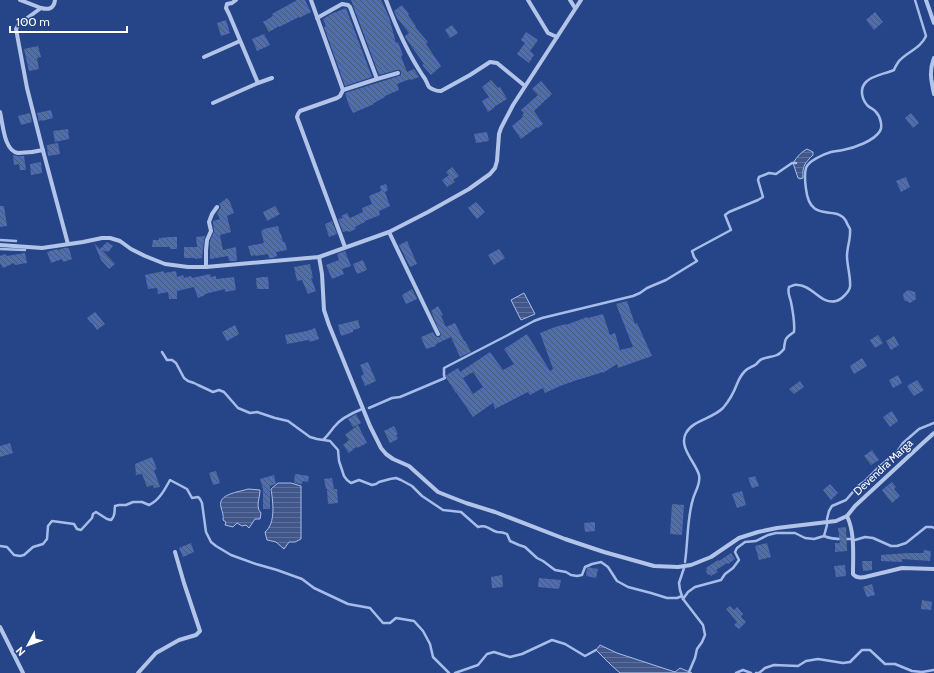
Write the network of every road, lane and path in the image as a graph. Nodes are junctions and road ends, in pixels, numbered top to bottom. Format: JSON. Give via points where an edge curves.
{"nodes":[{"id":1,"x":20,"y":0,"type":"edge"},
{"id":2,"x":55,"y":0,"type":"edge"},
{"id":3,"x":236,"y":0,"type":"edge"},
{"id":4,"x":310,"y":0,"type":"edge"},
{"id":5,"x":386,"y":0,"type":"edge"},
{"id":6,"x":528,"y":0,"type":"edge"},
{"id":7,"x":570,"y":0,"type":"edge"},
{"id":8,"x":581,"y":0,"type":"edge"},
{"id":9,"x":926,"y":0,"type":"edge"},
{"id":10,"x":41,"y":8,"type":"junction"},
{"id":11,"x":575,"y":8,"type":"junction"},
{"id":12,"x":317,"y":18,"type":"junction"},
{"id":13,"x":934,"y":23,"type":"edge"},
{"id":14,"x":557,"y":37,"type":"junction"},
{"id":15,"x":240,"y":41,"type":"junction"},
{"id":16,"x":204,"y":57,"type":"dead end"},
{"id":17,"x":934,"y":58,"type":"edge"},
{"id":18,"x":398,"y":73,"type":"dead end"},
{"id":19,"x":272,"y":78,"type":"dead end"},
{"id":20,"x":377,"y":79,"type":"junction"},
{"id":21,"x":258,"y":83,"type":"junction"},
{"id":22,"x":525,"y":86,"type":"junction"},
{"id":23,"x":343,"y":90,"type":"junction"},
{"id":24,"x":934,"y":94,"type":"edge"},
{"id":25,"x":213,"y":103,"type":"dead end"},
{"id":26,"x":0,"y":112,"type":"edge"},
{"id":27,"x":1,"y":123,"type":"edge"},
{"id":28,"x":43,"y":150,"type":"junction"},
{"id":29,"x":217,"y":206,"type":"dead end"},
{"id":30,"x":388,"y":232,"type":"junction"},
{"id":31,"x":68,"y":244,"type":"junction"},
{"id":32,"x":0,"y":245,"type":"edge"},
{"id":33,"x":345,"y":247,"type":"junction"},
{"id":34,"x":319,"y":258,"type":"junction"},
{"id":35,"x":206,"y":267,"type":"junction"},
{"id":36,"x":438,"y":334,"type":"dead end"},
{"id":37,"x":934,"y":433,"type":"edge"},
{"id":38,"x":847,"y":516,"type":"junction"},
{"id":39,"x":175,"y":552,"type":"dead end"},
{"id":40,"x":934,"y":569,"type":"edge"},
{"id":41,"x":0,"y":627,"type":"edge"},
{"id":42,"x":23,"y":673,"type":"edge"},
{"id":43,"x":138,"y":673,"type":"edge"}],
"edges":[{"from":1,"to":10,"type":"street"},
{"from":2,"to":10,"type":"street","via":[[50,8]]},
{"from":3,"to":15,"type":"street","via":[[227,4],[226,8]]},
{"from":4,"to":12,"type":"street"},
{"from":5,"to":22,"type":"street","via":[[401,38],[432,89],[441,91],[492,62],[497,63]]},
{"from":6,"to":14,"type":"street","via":[[548,33]]},
{"from":7,"to":11,"type":"street"},
{"from":8,"to":11,"type":"street"},
{"from":9,"to":13,"type":"street"},
{"from":10,"to":28,"type":"street","via":[[16,29],[27,88]]},
{"from":11,"to":14,"type":"street"},
{"from":12,"to":20,"type":"street","via":[[342,4],[350,7]]},
{"from":12,"to":23,"type":"street"},
{"from":14,"to":22,"type":"street"},
{"from":15,"to":16,"type":"street"},
{"from":15,"to":21,"type":"street"},
{"from":17,"to":24,"type":"street","via":[[931,67]]},
{"from":18,"to":20,"type":"street"},
{"from":19,"to":21,"type":"street"},
{"from":20,"to":23,"type":"street"},
{"from":21,"to":25,"type":"street"},
{"from":22,"to":30,"type":"street","via":[[501,128],[497,161],[490,174],[469,189]]},
{"from":23,"to":33,"type":"street","via":[[337,98],[300,111],[297,117]]},
{"from":26,"to":27,"type":"street"},
{"from":27,"to":28,"type":"street","via":[[11,150]]},
{"from":28,"to":31,"type":"street"},
{"from":29,"to":35,"type":"street","via":[[208,222],[211,231],[207,240]]},
{"from":30,"to":33,"type":"street"},
{"from":30,"to":36,"type":"street"},
{"from":31,"to":32,"type":"street","via":[[42,248]]},
{"from":31,"to":35,"type":"street","via":[[110,238],[165,264]]},
{"from":33,"to":34,"type":"street"},
{"from":34,"to":35,"type":"street"},
{"from":34,"to":38,"type":"street","via":[[328,325],[381,448],[393,459],[409,466],[438,492],[565,539],[654,566],[691,565],[711,557],[739,538],[758,532],[831,522]]},
{"from":37,"to":38,"type":"street","name":"Devendra Marga"},
{"from":38,"to":40,"type":"street","via":[[852,531],[855,576],[860,578],[902,568]]},
{"from":39,"to":43,"type":"street","via":[[200,631],[156,653]]},
{"from":41,"to":42,"type":"street"}]}
